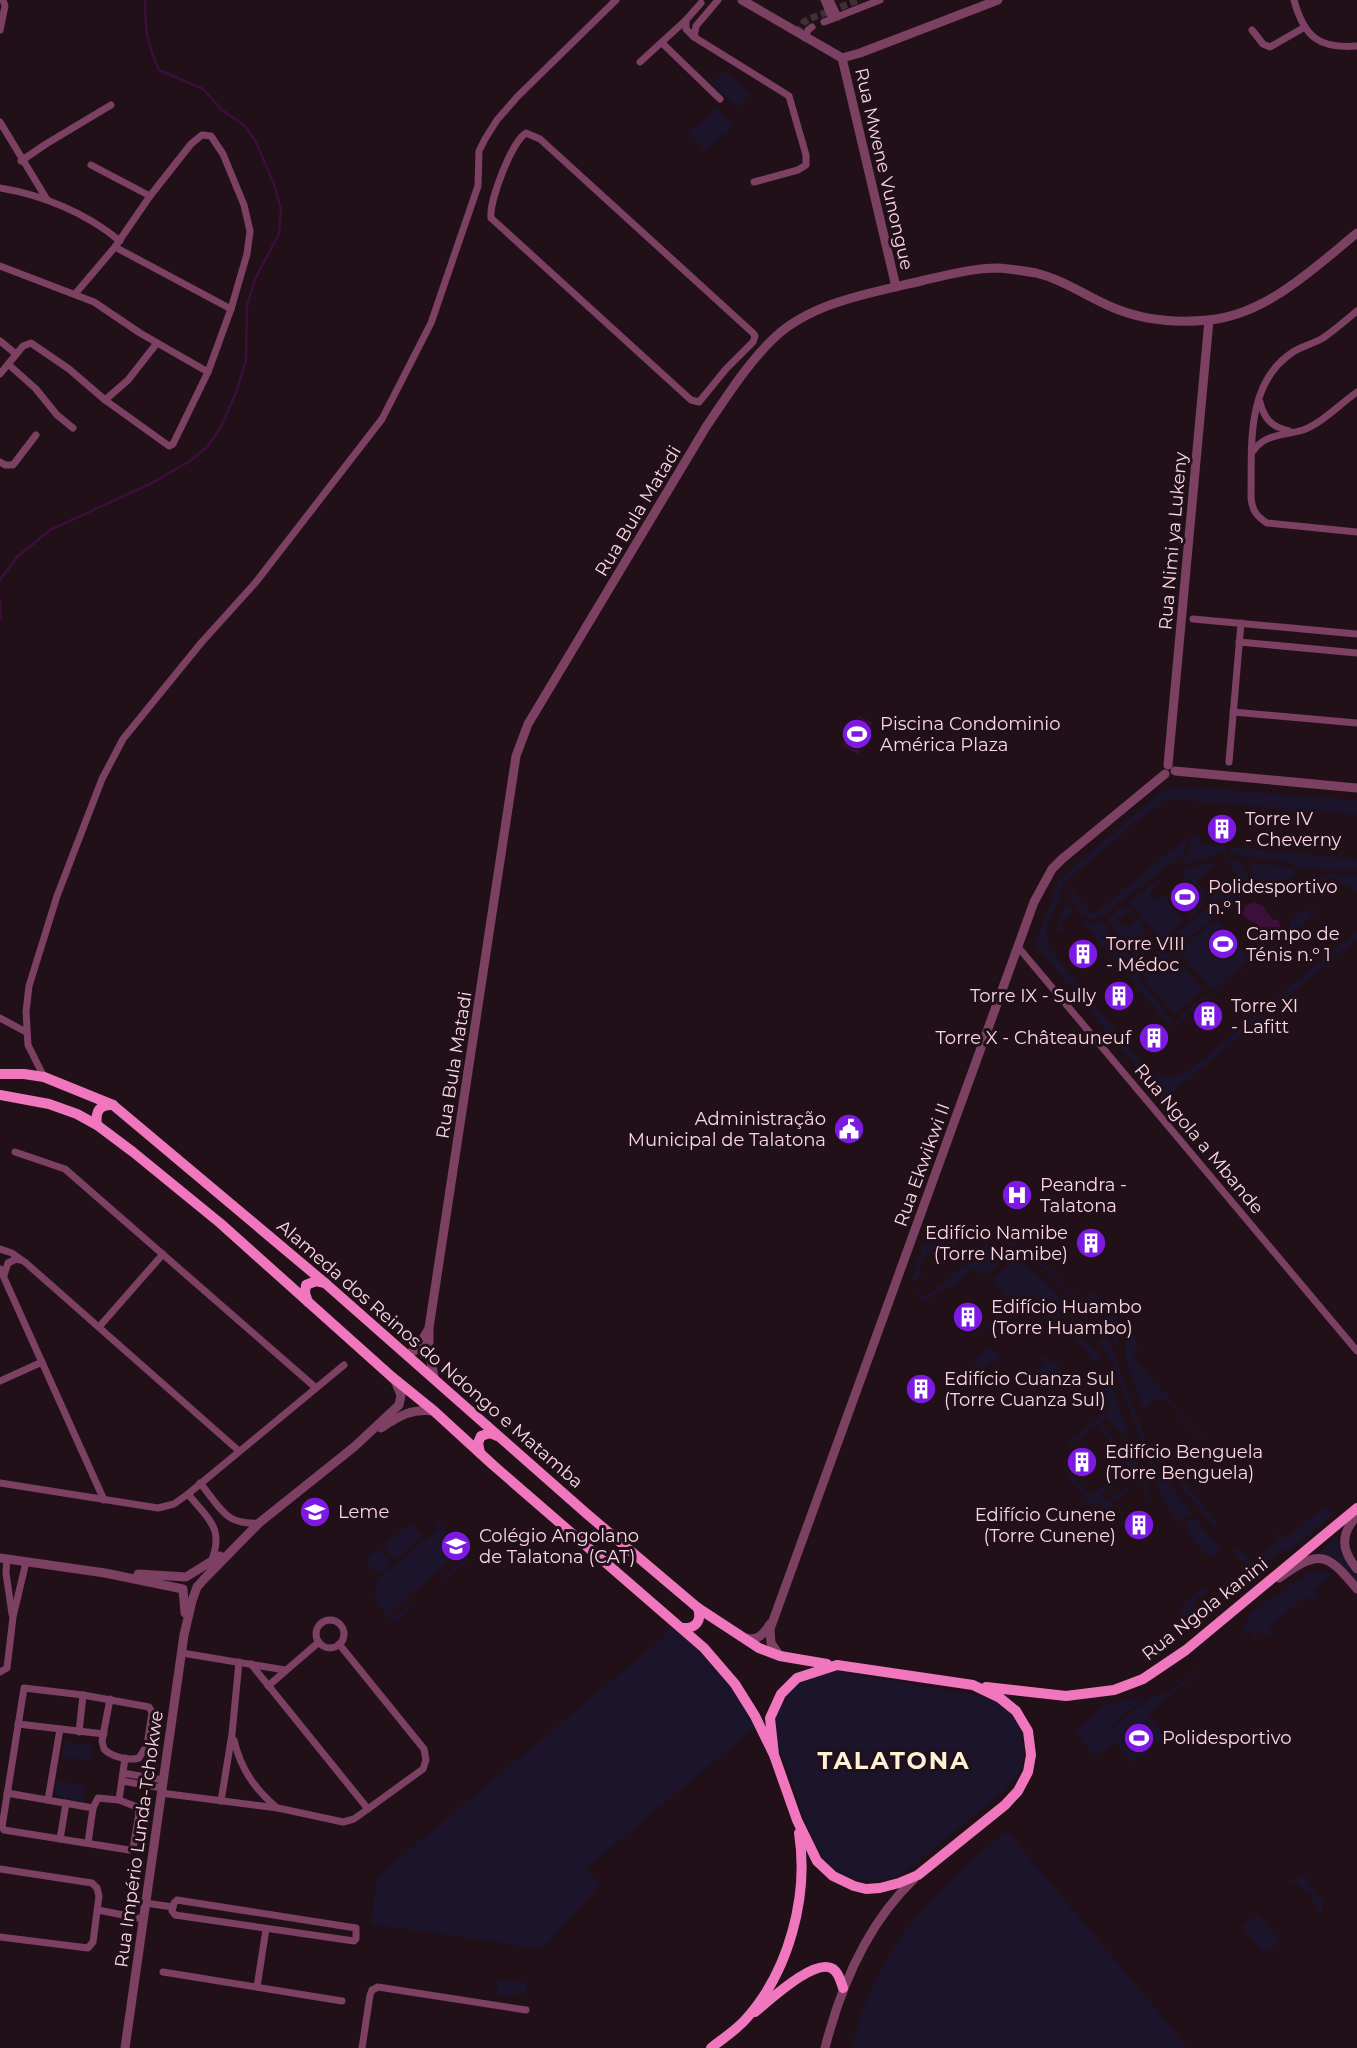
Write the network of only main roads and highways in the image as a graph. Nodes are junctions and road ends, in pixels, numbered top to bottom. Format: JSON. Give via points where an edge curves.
{"nodes":[{"id":1,"x":0,"y":1074,"type":"edge"},
{"id":2,"x":0,"y":1095,"type":"edge"},
{"id":3,"x":113,"y":1105,"type":"junction"},
{"id":4,"x":97,"y":1125,"type":"junction"},
{"id":5,"x":325,"y":1283,"type":"junction"},
{"id":6,"x":308,"y":1302,"type":"junction"},
{"id":7,"x":500,"y":1436,"type":"junction"},
{"id":8,"x":480,"y":1454,"type":"junction"},
{"id":9,"x":1357,"y":1508,"type":"edge"},
{"id":10,"x":698,"y":1608,"type":"junction"},
{"id":11,"x":682,"y":1628,"type":"junction"},
{"id":12,"x":837,"y":1665,"type":"junction"},
{"id":13,"x":973,"y":1685,"type":"junction"},
{"id":14,"x":774,"y":1755,"type":"junction"},
{"id":15,"x":797,"y":1820,"type":"junction"},
{"id":16,"x":843,"y":1988,"type":"road end"},
{"id":17,"x":745,"y":2020,"type":"junction"},
{"id":18,"x":711,"y":2048,"type":"edge"}],
"edges":[{"from":1,"to":3,"type":"main road","name":"Alameda dos Reinos do Ndongo e Matamba","via":[[44,1077]]},
{"from":2,"to":4,"type":"main road","via":[[49,1104]]},
{"from":3,"to":4,"type":"main road","via":[[99,1108]]},
{"from":3,"to":5,"type":"main road","name":"Alameda dos Reinos do Ndongo e Matamba"},
{"from":4,"to":6,"type":"main road","via":[[220,1223]]},
{"from":5,"to":6,"type":"main road","via":[[316,1280],[306,1285]]},
{"from":5,"to":7,"type":"main road","name":"Alameda dos Reinos do Ndongo e Matamba"},
{"from":6,"to":8,"type":"main road"},
{"from":7,"to":8,"type":"main road","via":[[481,1436]]},
{"from":7,"to":10,"type":"main road","name":"Alameda dos Reinos do Ndongo e Matamba"},
{"from":8,"to":11,"type":"main road"},
{"from":9,"to":13,"type":"main road","name":"Rua Ngola kanini","via":[[1143,1679],[1114,1690],[1066,1696]]},
{"from":10,"to":11,"type":"main road","via":[[698,1624]]},
{"from":10,"to":12,"type":"main road","name":"Alameda dos Reinos do Ndongo e Matamba","via":[[759,1648]]},
{"from":11,"to":14,"type":"main road","via":[[735,1684]]},
{"from":12,"to":13,"type":"main road"},
{"from":12,"to":14,"type":"main road","via":[[808,1672],[785,1688],[770,1718]]},
{"from":13,"to":15,"type":"main road","via":[[1016,1711],[1028,1731],[1028,1772],[1005,1805],[918,1875],[880,1888],[845,1882],[817,1861]]},
{"from":14,"to":15,"type":"main road"},
{"from":15,"to":17,"type":"main road","via":[[803,1881],[793,1928],[769,1986]]},
{"from":16,"to":17,"type":"main road","via":[[836,1971],[821,1966],[802,1975]]},
{"from":17,"to":18,"type":"main road"}]}
